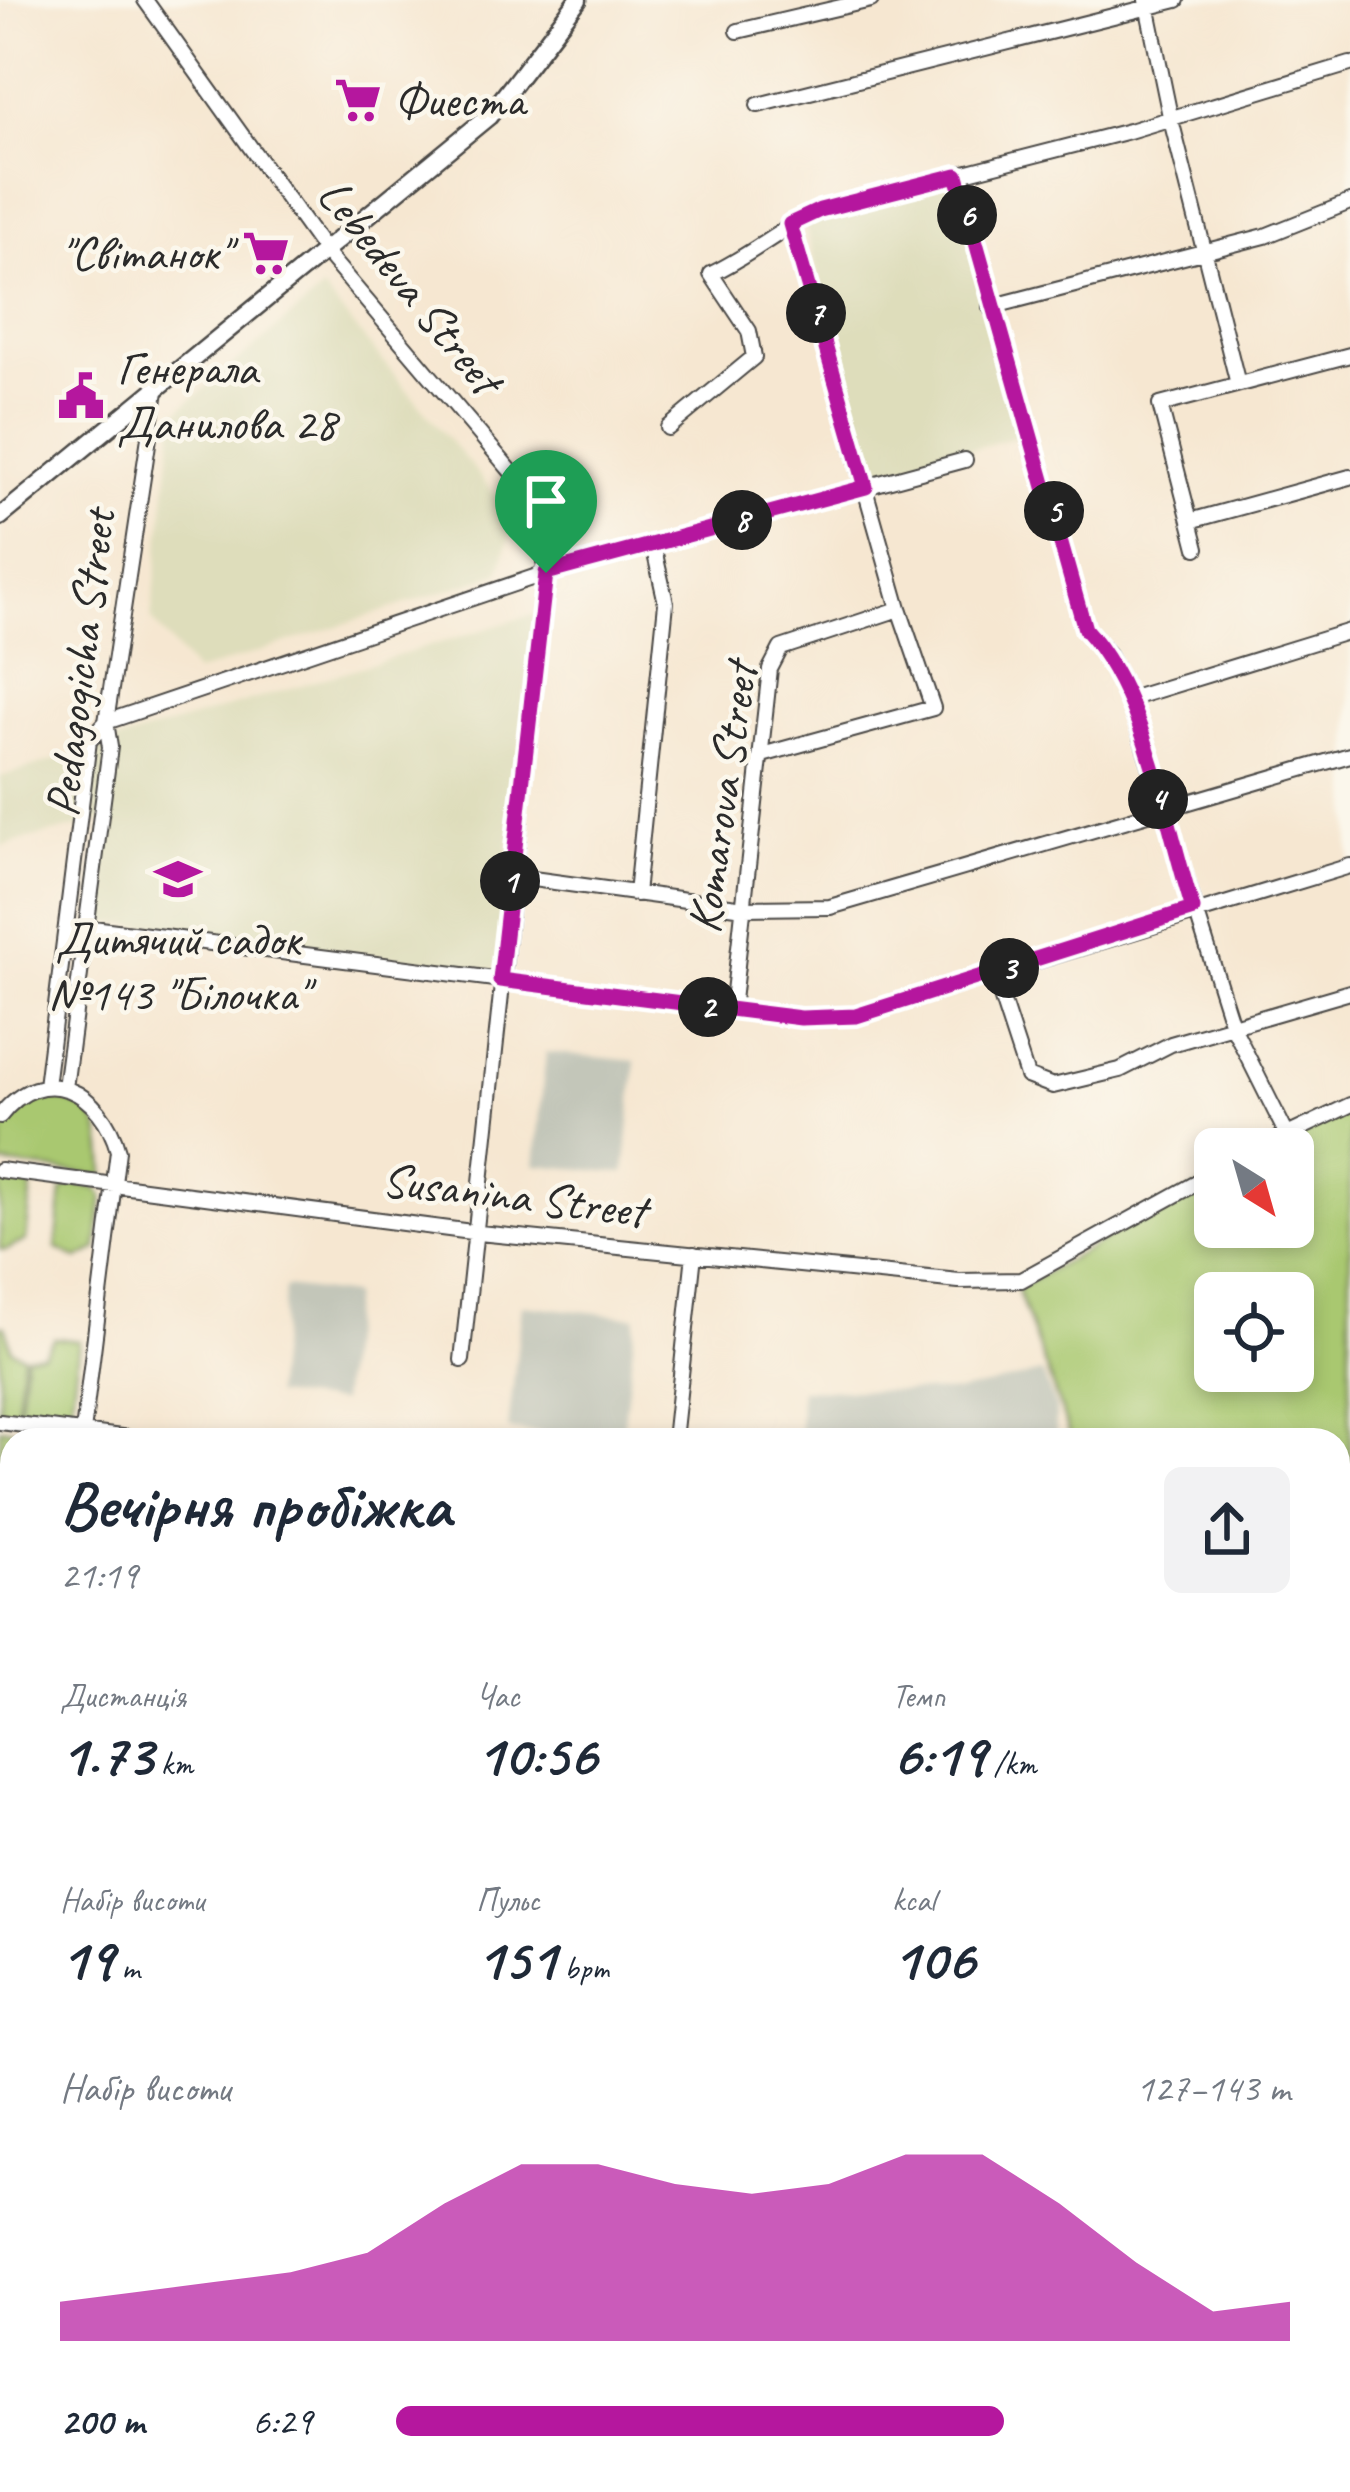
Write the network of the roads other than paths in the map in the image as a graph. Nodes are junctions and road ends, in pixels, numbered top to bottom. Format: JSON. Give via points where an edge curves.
{"nodes":[{"id":1,"x":146,"y":0,"type":"edge"},
{"id":2,"x":578,"y":0,"type":"edge"},
{"id":3,"x":871,"y":0,"type":"edge"},
{"id":4,"x":1177,"y":0,"type":"edge"},
{"id":5,"x":1147,"y":3,"type":"edge"},
{"id":6,"x":738,"y":32,"type":"dead end"},
{"id":7,"x":1349,"y":64,"type":"edge"},
{"id":8,"x":758,"y":105,"type":"dead end"},
{"id":9,"x":1170,"y":116,"type":"junction"},
{"id":10,"x":957,"y":175,"type":"junction"},
{"id":11,"x":1350,"y":202,"type":"edge"},
{"id":12,"x":790,"y":224,"type":"junction"},
{"id":13,"x":1203,"y":249,"type":"junction"},
{"id":14,"x":326,"y":253,"type":"junction"},
{"id":15,"x":990,"y":307,"type":"junction"},
{"id":16,"x":1350,"y":355,"type":"edge"},
{"id":17,"x":1238,"y":384,"type":"junction"},
{"id":18,"x":155,"y":391,"type":"junction"},
{"id":19,"x":668,"y":428,"type":"dead end"},
{"id":20,"x":964,"y":460,"type":"dead end"},
{"id":21,"x":1350,"y":477,"type":"edge"},
{"id":22,"x":866,"y":487,"type":"junction"},
{"id":23,"x":0,"y":517,"type":"edge"},
{"id":24,"x":1190,"y":521,"type":"junction"},
{"id":25,"x":653,"y":545,"type":"junction"},
{"id":26,"x":1197,"y":548,"type":"dead end"},
{"id":27,"x":546,"y":573,"type":"junction"},
{"id":28,"x":898,"y":609,"type":"junction"},
{"id":29,"x":1350,"y":631,"type":"edge"},
{"id":30,"x":1130,"y":699,"type":"junction"},
{"id":31,"x":106,"y":722,"type":"junction"},
{"id":32,"x":1350,"y":754,"type":"edge"},
{"id":33,"x":762,"y":755,"type":"junction"},
{"id":34,"x":1162,"y":811,"type":"junction"},
{"id":35,"x":1350,"y":866,"type":"edge"},
{"id":36,"x":511,"y":876,"type":"junction"},
{"id":37,"x":636,"y":894,"type":"junction"},
{"id":38,"x":744,"y":908,"type":"junction"},
{"id":39,"x":1193,"y":909,"type":"junction"},
{"id":40,"x":85,"y":927,"type":"junction"},
{"id":41,"x":993,"y":973,"type":"junction"},
{"id":42,"x":500,"y":980,"type":"junction"},
{"id":43,"x":1350,"y":992,"type":"edge"},
{"id":44,"x":731,"y":1010,"type":"junction"},
{"id":45,"x":1232,"y":1025,"type":"junction"},
{"id":46,"x":46,"y":1086,"type":"junction"},
{"id":47,"x":65,"y":1088,"type":"junction"},
{"id":48,"x":1350,"y":1105,"type":"edge"},
{"id":49,"x":0,"y":1116,"type":"edge"},
{"id":50,"x":1284,"y":1128,"type":"edge"},
{"id":51,"x":1297,"y":1128,"type":"edge"},
{"id":52,"x":0,"y":1170,"type":"edge"},
{"id":53,"x":113,"y":1184,"type":"junction"},
{"id":54,"x":1194,"y":1185,"type":"edge"},
{"id":55,"x":478,"y":1233,"type":"junction"},
{"id":56,"x":694,"y":1254,"type":"junction"},
{"id":57,"x":462,"y":1360,"type":"dead end"},
{"id":58,"x":0,"y":1422,"type":"edge"},
{"id":59,"x":35,"y":1428,"type":"edge"},
{"id":60,"x":83,"y":1428,"type":"edge"},
{"id":61,"x":675,"y":1428,"type":"edge"}],
"edges":[{"from":1,"to":14,"type":"street","name":"Lebedeva Street"},
{"from":2,"to":14,"type":"main road","via":[[489,116]]},
{"from":3,"to":6,"type":"street"},
{"from":4,"to":5,"type":"street"},
{"from":5,"to":8,"type":"street"},
{"from":5,"to":9,"type":"street"},
{"from":7,"to":9,"type":"street"},
{"from":9,"to":10,"type":"street"},
{"from":9,"to":13,"type":"street"},
{"from":10,"to":12,"type":"street"},
{"from":10,"to":15,"type":"street"},
{"from":11,"to":13,"type":"street","via":[[1265,236]]},
{"from":12,"to":19,"type":"street","via":[[711,274],[749,331],[754,357]]},
{"from":12,"to":22,"type":"street"},
{"from":13,"to":15,"type":"street"},
{"from":13,"to":17,"type":"street"},
{"from":14,"to":18,"type":"main road"},
{"from":14,"to":27,"type":"street","name":"Lebedeva Street","via":[[516,477],[536,515]]},
{"from":15,"to":30,"type":"street","via":[[1085,629]]},
{"from":16,"to":17,"type":"street"},
{"from":17,"to":24,"type":"street","via":[[1160,405]]},
{"from":18,"to":23,"type":"main road"},
{"from":18,"to":31,"type":"street","name":"Pedagogicha Street"},
{"from":20,"to":22,"type":"street"},
{"from":21,"to":24,"type":"street"},
{"from":22,"to":25,"type":"street"},
{"from":22,"to":28,"type":"street"},
{"from":24,"to":26,"type":"street"},
{"from":25,"to":27,"type":"street"},
{"from":25,"to":37,"type":"street","via":[[666,603]]},
{"from":27,"to":31,"type":"street"},
{"from":27,"to":36,"type":"street","name":"Lebedeva Street"},
{"from":28,"to":33,"type":"street","name":"Komarova Street","via":[[782,648],[770,668]]},
{"from":28,"to":33,"type":"street","via":[[933,708]]},
{"from":29,"to":30,"type":"street"},
{"from":30,"to":34,"type":"street"},
{"from":31,"to":40,"type":"street","name":"Pedagogicha Street","via":[[110,747]]},
{"from":31,"to":46,"type":"street","name":"Pedagogicha Street","via":[[88,741]]},
{"from":32,"to":34,"type":"street"},
{"from":33,"to":38,"type":"street","name":"Komarova Street"},
{"from":34,"to":38,"type":"street","via":[[830,907]]},
{"from":34,"to":39,"type":"street"},
{"from":35,"to":39,"type":"street"},
{"from":36,"to":37,"type":"street"},
{"from":36,"to":42,"type":"street","name":"Lebedeva Street"},
{"from":37,"to":38,"type":"street"},
{"from":38,"to":44,"type":"street","name":"Komarova Street"},
{"from":39,"to":41,"type":"street"},
{"from":39,"to":45,"type":"street"},
{"from":40,"to":42,"type":"street"},
{"from":40,"to":47,"type":"street","name":"Pedagogicha Street"},
{"from":41,"to":44,"type":"street","via":[[856,1016]]},
{"from":41,"to":45,"type":"street","via":[[1027,1076],[1053,1086],[1120,1070]]},
{"from":42,"to":44,"type":"street"},
{"from":42,"to":55,"type":"street","name":"Lebedeva Street"},
{"from":43,"to":45,"type":"street"},
{"from":45,"to":50,"type":"street"},
{"from":46,"to":47,"type":"street"},
{"from":46,"to":49,"type":"street","via":[[25,1092]]},
{"from":47,"to":53,"type":"street","via":[[110,1122],[118,1151]]},
{"from":48,"to":51,"type":"street"},
{"from":52,"to":53,"type":"street","name":"Susanina Street"},
{"from":53,"to":55,"type":"street","name":"Susanina Street"},
{"from":53,"to":60,"type":"street"},
{"from":54,"to":56,"type":"street","name":"Susanina Street","via":[[1021,1280]]},
{"from":55,"to":56,"type":"street","name":"Susanina Street"},
{"from":55,"to":57,"type":"street","name":"Lebedeva Street"},
{"from":56,"to":61,"type":"street"},
{"from":58,"to":59,"type":"street"}]}
